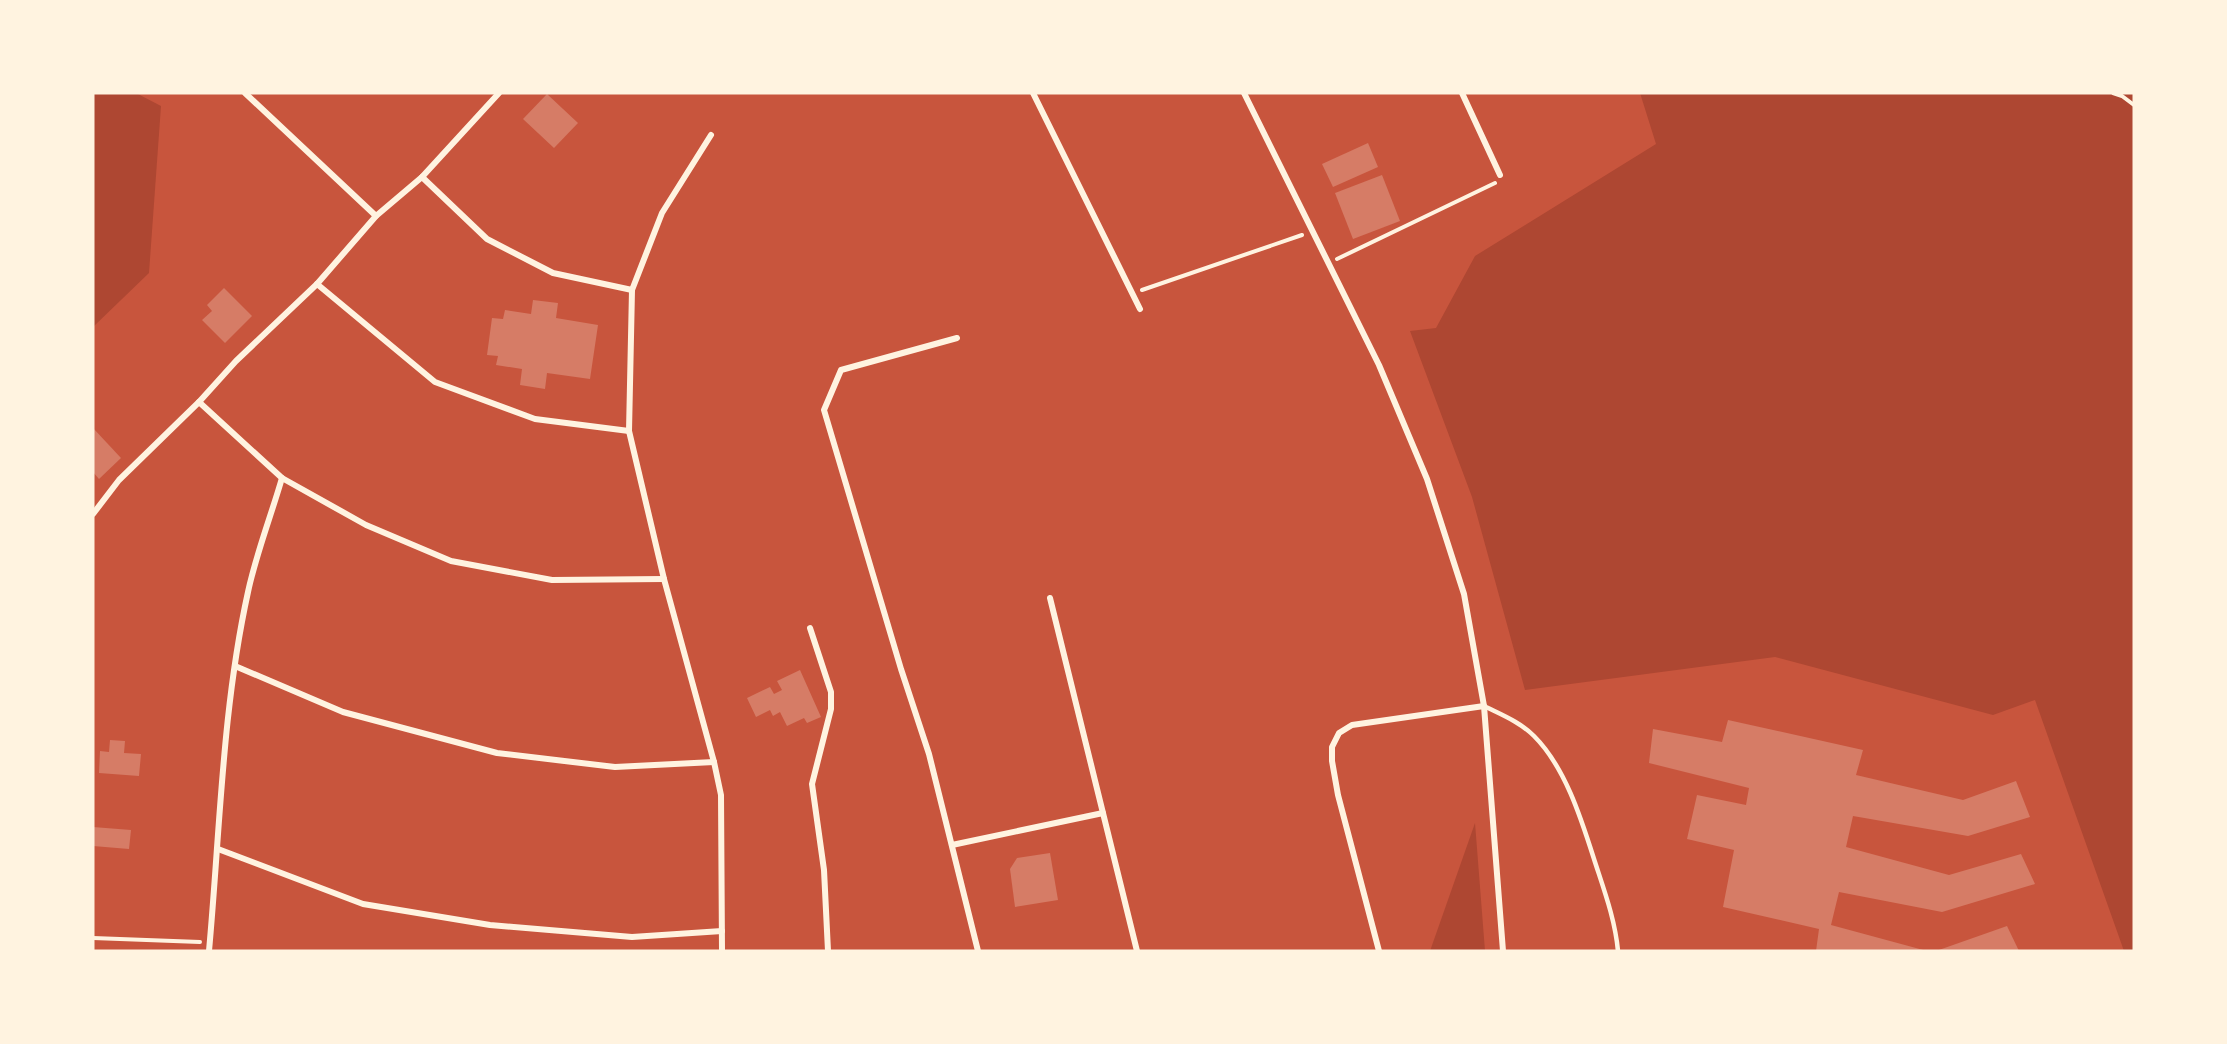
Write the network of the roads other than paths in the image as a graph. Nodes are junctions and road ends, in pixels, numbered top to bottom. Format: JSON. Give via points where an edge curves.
{"nodes":[{"id":1,"x":245,"y":93,"type":"edge"},
{"id":2,"x":499,"y":93,"type":"edge"},
{"id":3,"x":1034,"y":93,"type":"edge"},
{"id":4,"x":1244,"y":93,"type":"edge"},
{"id":5,"x":1462,"y":93,"type":"edge"},
{"id":6,"x":711,"y":135,"type":"dead end"},
{"id":7,"x":1500,"y":175,"type":"road end"},
{"id":8,"x":422,"y":177,"type":"junction"},
{"id":9,"x":376,"y":216,"type":"junction"},
{"id":10,"x":317,"y":284,"type":"junction"},
{"id":11,"x":632,"y":290,"type":"junction"},
{"id":12,"x":1140,"y":309,"type":"dead end"},
{"id":13,"x":957,"y":338,"type":"dead end"},
{"id":14,"x":199,"y":402,"type":"junction"},
{"id":15,"x":629,"y":430,"type":"junction"},
{"id":16,"x":282,"y":478,"type":"junction"},
{"id":17,"x":93,"y":514,"type":"edge"},
{"id":18,"x":664,"y":579,"type":"junction"},
{"id":19,"x":1050,"y":598,"type":"dead end"},
{"id":20,"x":810,"y":628,"type":"dead end"},
{"id":21,"x":235,"y":666,"type":"junction"},
{"id":22,"x":1484,"y":706,"type":"junction"},
{"id":23,"x":714,"y":762,"type":"junction"},
{"id":24,"x":1103,"y":813,"type":"junction"},
{"id":25,"x":952,"y":845,"type":"junction"},
{"id":26,"x":218,"y":849,"type":"junction"},
{"id":27,"x":722,"y":931,"type":"junction"},
{"id":28,"x":209,"y":951,"type":"edge"},
{"id":29,"x":722,"y":951,"type":"edge"},
{"id":30,"x":828,"y":951,"type":"edge"},
{"id":31,"x":978,"y":951,"type":"edge"},
{"id":32,"x":1137,"y":951,"type":"edge"},
{"id":33,"x":1379,"y":951,"type":"edge"},
{"id":34,"x":1503,"y":951,"type":"edge"},
{"id":35,"x":1618,"y":951,"type":"edge"}],
"edges":[{"from":1,"to":9,"type":"street"},
{"from":2,"to":8,"type":"street"},
{"from":3,"to":12,"type":"street"},
{"from":4,"to":22,"type":"street","via":[[1379,365],[1427,479],[1464,594]]},
{"from":5,"to":7,"type":"street"},
{"from":6,"to":11,"type":"street","via":[[662,213]]},
{"from":8,"to":9,"type":"street"},
{"from":8,"to":11,"type":"street","via":[[487,239],[553,273]]},
{"from":9,"to":10,"type":"street"},
{"from":10,"to":14,"type":"street"},
{"from":10,"to":15,"type":"street","via":[[435,382],[535,419]]},
{"from":11,"to":15,"type":"street"},
{"from":13,"to":25,"type":"street","via":[[841,370],[824,410],[929,754]]},
{"from":14,"to":16,"type":"street"},
{"from":14,"to":17,"type":"street","via":[[119,480]]},
{"from":15,"to":18,"type":"street"},
{"from":16,"to":18,"type":"street","via":[[366,525],[451,561],[552,580]]},
{"from":16,"to":21,"type":"street","via":[[248,590]]},
{"from":18,"to":23,"type":"street"},
{"from":19,"to":24,"type":"street"},
{"from":20,"to":30,"type":"street","via":[[831,692],[831,709],[812,784],[824,870]]},
{"from":21,"to":23,"type":"street","via":[[343,712],[497,753],[615,767]]},
{"from":21,"to":26,"type":"street"},
{"from":22,"to":33,"type":"street","via":[[1352,725],[1339,733],[1332,747],[1338,795]]},
{"from":22,"to":34,"type":"street"},
{"from":22,"to":35,"type":"lane","via":[[1518,722],[1536,738],[1552,761],[1576,806],[1615,922]]},
{"from":23,"to":27,"type":"street","via":[[721,795]]},
{"from":24,"to":25,"type":"street"},
{"from":24,"to":32,"type":"street"},
{"from":25,"to":31,"type":"street"},
{"from":26,"to":27,"type":"street","via":[[363,904],[490,925],[632,937]]},
{"from":26,"to":28,"type":"street"},
{"from":27,"to":29,"type":"street"}]}
